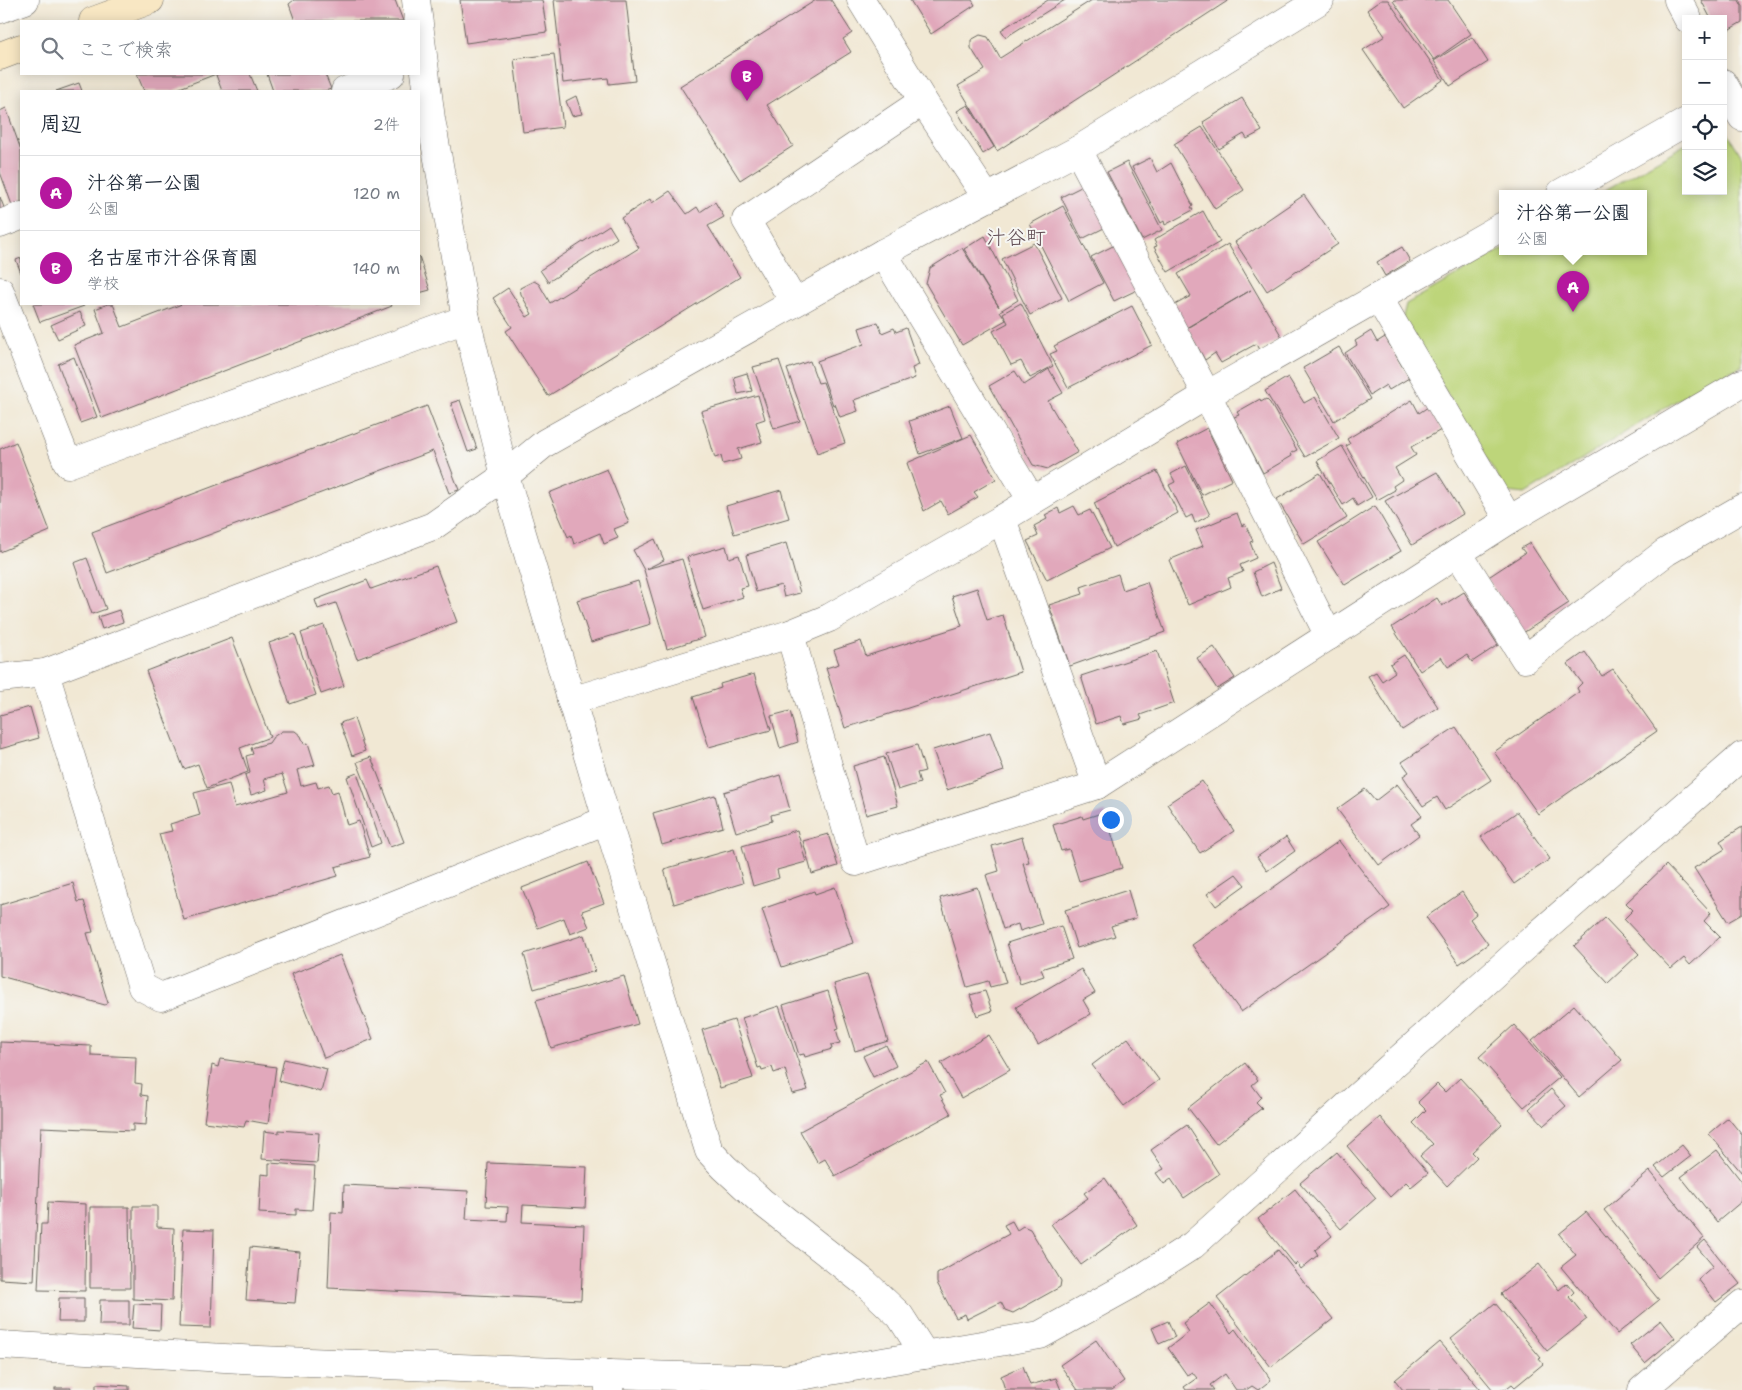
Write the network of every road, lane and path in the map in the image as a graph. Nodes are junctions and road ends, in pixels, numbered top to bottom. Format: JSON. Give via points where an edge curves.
{"nodes":[{"id":1,"x":25,"y":0,"type":"edge"},
{"id":2,"x":150,"y":0,"type":"edge"},
{"id":3,"x":416,"y":0,"type":"edge"},
{"id":4,"x":861,"y":0,"type":"edge"},
{"id":5,"x":1320,"y":0,"type":"edge"},
{"id":6,"x":1678,"y":0,"type":"edge"},
{"id":7,"x":0,"y":9,"type":"edge"},
{"id":8,"x":1285,"y":9,"type":"edge"},
{"id":9,"x":1686,"y":15,"type":"edge"},
{"id":10,"x":97,"y":20,"type":"edge"},
{"id":11,"x":418,"y":20,"type":"edge"},
{"id":12,"x":20,"y":48,"type":"edge"},
{"id":13,"x":0,"y":56,"type":"edge"},
{"id":14,"x":421,"y":62,"type":"edge"},
{"id":15,"x":388,"y":75,"type":"edge"},
{"id":16,"x":348,"y":90,"type":"edge"},
{"id":17,"x":922,"y":101,"type":"junction"},
{"id":18,"x":1682,"y":124,"type":"edge"},
{"id":19,"x":1078,"y":150,"type":"junction"},
{"id":20,"x":1566,"y":190,"type":"edge"},
{"id":21,"x":987,"y":198,"type":"junction"},
{"id":22,"x":20,"y":216,"type":"edge"},
{"id":23,"x":0,"y":224,"type":"edge"},
{"id":24,"x":1499,"y":228,"type":"edge"},
{"id":25,"x":883,"y":253,"type":"junction"},
{"id":26,"x":0,"y":291,"type":"edge"},
{"id":27,"x":1378,"y":297,"type":"junction"},
{"id":28,"x":794,"y":302,"type":"junction"},
{"id":29,"x":466,"y":319,"type":"junction"},
{"id":30,"x":1742,"y":383,"type":"edge"},
{"id":31,"x":1207,"y":395,"type":"junction"},
{"id":32,"x":506,"y":476,"type":"junction"},
{"id":33,"x":1031,"y":499,"type":"junction"},
{"id":34,"x":1742,"y":508,"type":"edge"},
{"id":35,"x":1002,"y":518,"type":"junction"},
{"id":36,"x":1509,"y":520,"type":"junction"},
{"id":37,"x":1458,"y":553,"type":"junction"},
{"id":38,"x":790,"y":634,"type":"junction"},
{"id":39,"x":1329,"y":636,"type":"junction"},
{"id":40,"x":45,"y":673,"type":"junction"},
{"id":41,"x":0,"y":678,"type":"edge"},
{"id":42,"x":571,"y":701,"type":"junction"},
{"id":43,"x":1742,"y":756,"type":"edge"},
{"id":44,"x":1097,"y":784,"type":"junction"},
{"id":45,"x":607,"y":820,"type":"junction"},
{"id":46,"x":1742,"y":1304,"type":"edge"},
{"id":47,"x":0,"y":1345,"type":"edge"},
{"id":48,"x":925,"y":1355,"type":"junction"},
{"id":49,"x":609,"y":1382,"type":"edge"},
{"id":50,"x":1642,"y":1390,"type":"edge"}],
"edges":[{"from":1,"to":7,"type":"street"},
{"from":2,"to":10,"type":"main road"},
{"from":3,"to":11,"type":"street"},
{"from":4,"to":17,"type":"street"},
{"from":5,"to":8,"type":"street"},
{"from":6,"to":9,"type":"street"},
{"from":8,"to":19,"type":"street"},
{"from":12,"to":13,"type":"main road"},
{"from":14,"to":29,"type":"street"},
{"from":15,"to":16,"type":"street"},
{"from":17,"to":21,"type":"street"},
{"from":17,"to":28,"type":"street","via":[[746,220]]},
{"from":18,"to":20,"type":"street"},
{"from":19,"to":21,"type":"street"},
{"from":19,"to":31,"type":"street"},
{"from":21,"to":25,"type":"street"},
{"from":22,"to":23,"type":"street"},
{"from":24,"to":27,"type":"street"},
{"from":25,"to":28,"type":"street"},
{"from":25,"to":33,"type":"street"},
{"from":26,"to":29,"type":"street","via":[[68,464]]},
{"from":27,"to":31,"type":"street"},
{"from":27,"to":36,"type":"street"},
{"from":28,"to":32,"type":"street","via":[[545,443]]},
{"from":29,"to":32,"type":"street"},
{"from":30,"to":36,"type":"street"},
{"from":31,"to":33,"type":"street"},
{"from":31,"to":39,"type":"street"},
{"from":32,"to":40,"type":"street","via":[[433,526]]},
{"from":32,"to":42,"type":"street"},
{"from":33,"to":35,"type":"street"},
{"from":34,"to":37,"type":"street","via":[[1666,552],[1525,659]]},
{"from":35,"to":38,"type":"street","via":[[829,618]]},
{"from":35,"to":44,"type":"street"},
{"from":36,"to":37,"type":"street"},
{"from":37,"to":39,"type":"street"},
{"from":38,"to":42,"type":"street"},
{"from":38,"to":44,"type":"street","via":[[856,862]]},
{"from":39,"to":44,"type":"street"},
{"from":40,"to":41,"type":"street"},
{"from":40,"to":45,"type":"street","via":[[142,987],[161,997]]},
{"from":42,"to":45,"type":"street"},
{"from":43,"to":48,"type":"street","via":[[1193,1245],[1134,1283],[1040,1335]]},
{"from":45,"to":48,"type":"street","via":[[709,1151],[762,1202],[870,1287],[900,1316]]},
{"from":46,"to":50,"type":"street"},
{"from":47,"to":49,"type":"street"},
{"from":48,"to":49,"type":"street","via":[[783,1379]]}]}
